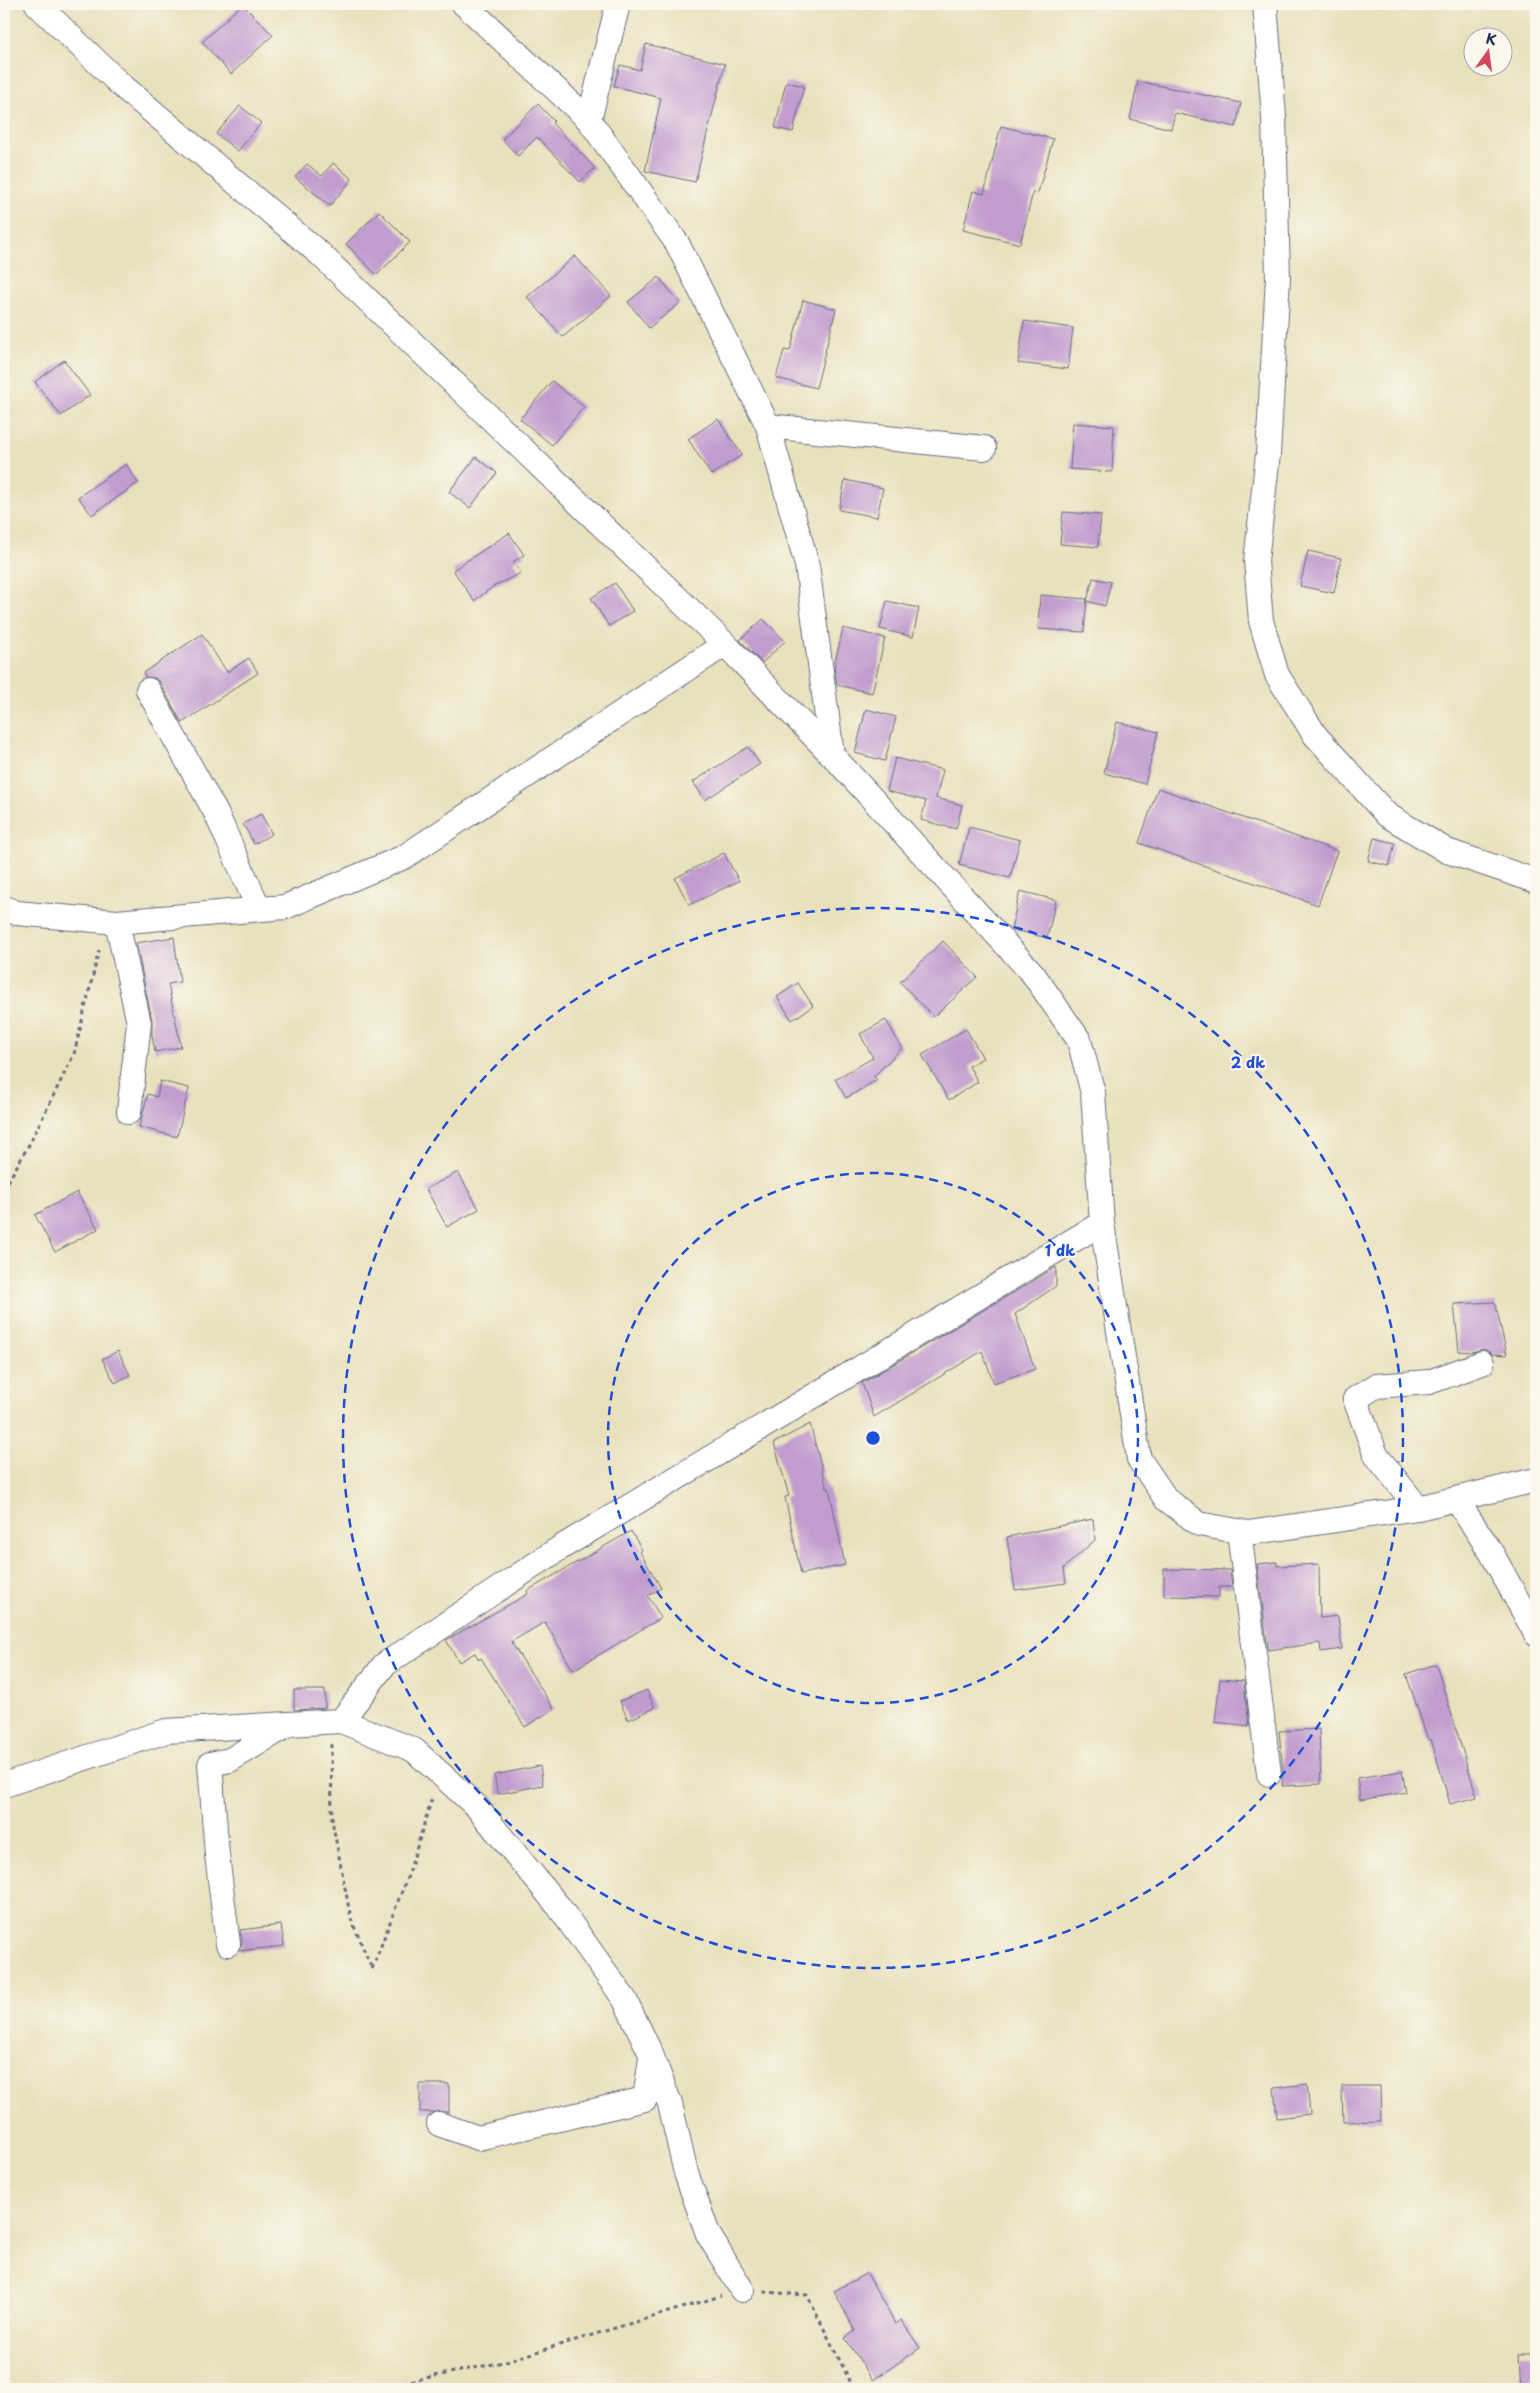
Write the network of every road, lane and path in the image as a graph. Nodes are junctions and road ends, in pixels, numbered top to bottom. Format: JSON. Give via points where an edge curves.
{"nodes":[{"id":1,"x":37,"y":4,"type":"edge"},
{"id":2,"x":464,"y":4,"type":"edge"},
{"id":3,"x":618,"y":4,"type":"edge"},
{"id":4,"x":1265,"y":4,"type":"edge"},
{"id":5,"x":589,"y":120,"type":"junction"},
{"id":6,"x":768,"y":426,"type":"junction"},
{"id":7,"x":984,"y":448,"type":"dead end"},
{"id":8,"x":725,"y":644,"type":"junction"},
{"id":9,"x":148,"y":690,"type":"dead end"},
{"id":10,"x":832,"y":755,"type":"junction"},
{"id":11,"x":1536,"y":881,"type":"edge"},
{"id":12,"x":4,"y":908,"type":"edge"},
{"id":13,"x":258,"y":910,"type":"junction"},
{"id":14,"x":110,"y":921,"type":"junction"},
{"id":15,"x":128,"y":1112,"type":"dead end"},
{"id":16,"x":4,"y":1189,"type":"edge"},
{"id":17,"x":1102,"y":1223,"type":"junction"},
{"id":18,"x":1482,"y":1363,"type":"dead end"},
{"id":19,"x":1536,"y":1480,"type":"edge"},
{"id":20,"x":1456,"y":1500,"type":"junction"},
{"id":21,"x":1418,"y":1508,"type":"junction"},
{"id":22,"x":1239,"y":1531,"type":"junction"},
{"id":23,"x":1536,"y":1634,"type":"edge"},
{"id":24,"x":336,"y":1721,"type":"junction"},
{"id":25,"x":290,"y":1724,"type":"junction"},
{"id":26,"x":440,"y":1773,"type":"junction"},
{"id":27,"x":1269,"y":1774,"type":"dead end"},
{"id":28,"x":4,"y":1785,"type":"edge"},
{"id":29,"x":228,"y":1944,"type":"dead end"},
{"id":30,"x":651,"y":2054,"type":"junction"},
{"id":31,"x":439,"y":2124,"type":"dead end"},
{"id":32,"x":742,"y":2290,"type":"junction"},
{"id":33,"x":372,"y":2389,"type":"edge"},
{"id":34,"x":854,"y":2389,"type":"edge"}],
"edges":[{"from":1,"to":8,"type":"street","via":[[120,84],[320,254]]},
{"from":2,"to":5,"type":"street"},
{"from":3,"to":5,"type":"street"},
{"from":4,"to":11,"type":"street","via":[[1274,117],[1278,278],[1268,454],[1256,560],[1261,621],[1276,675],[1315,736],[1386,815],[1447,851]]},
{"from":5,"to":6,"type":"street","via":[[677,243]]},
{"from":6,"to":7,"type":"street"},
{"from":6,"to":10,"type":"street","via":[[807,565]]},
{"from":8,"to":10,"type":"street"},
{"from":8,"to":13,"type":"street","via":[[404,857],[285,907]]},
{"from":9,"to":13,"type":"street","via":[[216,813]]},
{"from":10,"to":17,"type":"street","via":[[1033,974],[1079,1040],[1093,1092]]},
{"from":12,"to":14,"type":"street","via":[[17,913]]},
{"from":13,"to":14,"type":"street"},
{"from":14,"to":15,"type":"street","via":[[139,1023]]},
{"from":14,"to":16,"type":"path","via":[[74,1054]]},
{"from":17,"to":22,"type":"street","via":[[1139,1459],[1166,1499],[1198,1524]]},
{"from":17,"to":24,"type":"street","via":[[560,1548],[384,1665]]},
{"from":18,"to":21,"type":"street","via":[[1429,1382],[1376,1386],[1355,1400],[1376,1455]]},
{"from":19,"to":20,"type":"street"},
{"from":20,"to":21,"type":"street"},
{"from":20,"to":23,"type":"street","via":[[1491,1552]]},
{"from":21,"to":22,"type":"street","via":[[1257,1532]]},
{"from":22,"to":27,"type":"street"},
{"from":24,"to":25,"type":"street"},
{"from":24,"to":26,"type":"street","via":[[414,1750]]},
{"from":24,"to":26,"type":"path","via":[[332,1820],[352,1919],[372,1969],[409,1873]]},
{"from":25,"to":28,"type":"street","via":[[166,1732]]},
{"from":25,"to":29,"type":"street","via":[[230,1760],[210,1764]]},
{"from":26,"to":30,"type":"street","via":[[476,1806],[559,1907],[625,2000]]},
{"from":30,"to":31,"type":"street","via":[[645,2099],[478,2138]]},
{"from":30,"to":32,"type":"street","via":[[670,2104],[686,2173],[708,2234]]},
{"from":32,"to":33,"type":"path","via":[[503,2362]]},
{"from":32,"to":34,"type":"path","via":[[807,2295]]}]}
